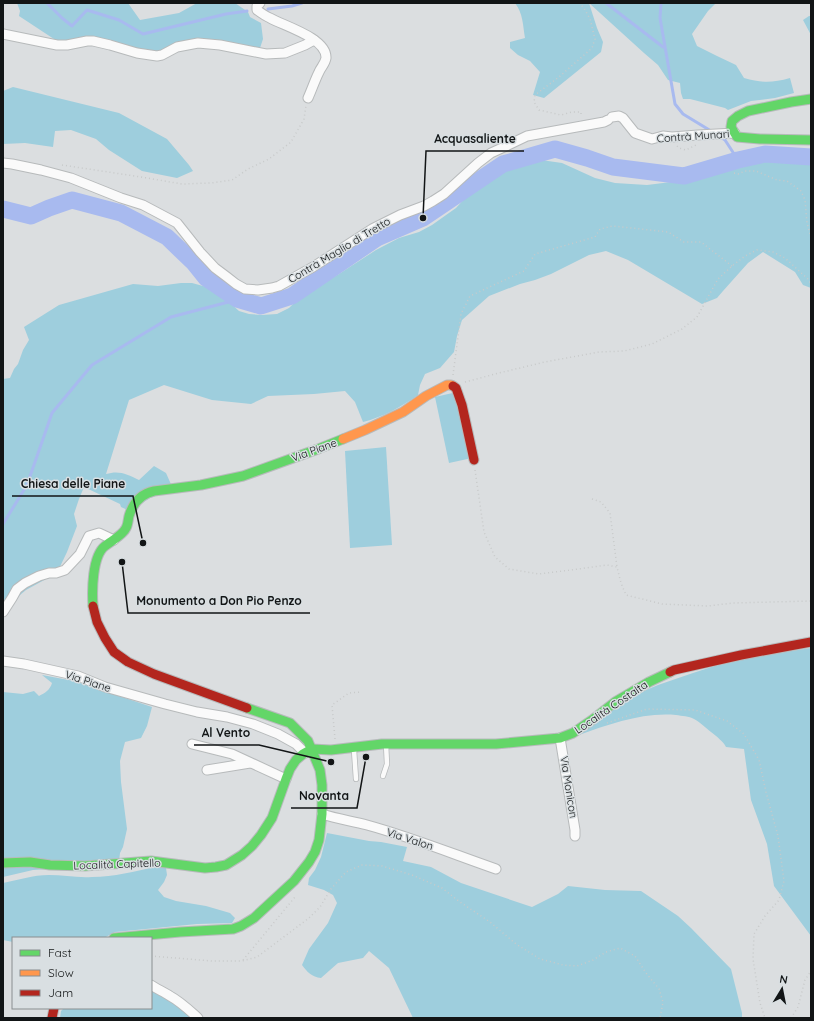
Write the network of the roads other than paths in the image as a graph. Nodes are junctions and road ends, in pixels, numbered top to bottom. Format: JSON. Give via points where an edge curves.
{"nodes":[{"id":1,"x":260,"y":3,"type":"edge"},
{"id":2,"x":3,"y":34,"type":"edge"},
{"id":3,"x":314,"y":40,"type":"junction"},
{"id":4,"x":308,"y":98,"type":"road end"},
{"id":5,"x":811,"y":99,"type":"edge"},
{"id":6,"x":547,"y":132,"type":"joint"},
{"id":7,"x":735,"y":133,"type":"junction"},
{"id":8,"x":811,"y":140,"type":"edge"},
{"id":9,"x":3,"y":163,"type":"edge"},
{"id":10,"x":474,"y":460,"type":"road end"},
{"id":11,"x":114,"y":540,"type":"junction"},
{"id":12,"x":3,"y":612,"type":"edge"},
{"id":13,"x":811,"y":642,"type":"edge"},
{"id":14,"x":3,"y":661,"type":"edge"},
{"id":15,"x":560,"y":738,"type":"junction"},
{"id":16,"x":192,"y":744,"type":"dead end"},
{"id":17,"x":386,"y":744,"type":"junction"},
{"id":18,"x":354,"y":748,"type":"junction"},
{"id":19,"x":308,"y":751,"type":"junction"},
{"id":20,"x":250,"y":762,"type":"junction"},
{"id":21,"x":207,"y":770,"type":"dead end"},
{"id":22,"x":383,"y":776,"type":"dead end"},
{"id":23,"x":356,"y":778,"type":"dead end"},
{"id":24,"x":286,"y":779,"type":"junction"},
{"id":25,"x":322,"y":814,"type":"junction"},
{"id":26,"x":575,"y":836,"type":"dead end"},
{"id":27,"x":3,"y":863,"type":"edge"},
{"id":28,"x":496,"y":869,"type":"dead end"},
{"id":29,"x":125,"y":937,"type":"edge"},
{"id":30,"x":152,"y":985,"type":"edge"},
{"id":31,"x":198,"y":1018,"type":"edge"}],
"edges":[{"from":1,"to":3,"type":"street","via":[[257,10],[264,15]]},
{"from":2,"to":3,"type":"street","via":[[68,46],[93,41],[152,56],[198,43],[220,44],[266,54],[285,53]]},
{"from":3,"to":4,"type":"street","via":[[323,49],[326,59]]},
{"from":5,"to":7,"type":"street","via":[[743,113],[732,121],[731,127]]},
{"from":6,"to":7,"type":"street","name":"Contrà Munari","via":[[604,122],[618,116],[635,132],[652,139],[663,136]]},
{"from":6,"to":9,"type":"street","name":"Contrà Maglio di Tretto","via":[[527,136],[491,154],[433,201],[372,229],[279,286],[258,290],[236,284],[215,268],[177,223],[143,205],[70,178]]},
{"from":7,"to":8,"type":"street","via":[[737,137]]},
{"from":10,"to":11,"type":"street","name":"Via Piane","via":[[462,405],[454,386],[448,385],[403,412],[364,430],[243,476],[201,485],[154,490],[139,498],[134,504],[126,529]]},
{"from":11,"to":12,"type":"street","via":[[99,533],[90,536],[80,554],[64,570],[39,576],[25,583],[17,589]]},
{"from":11,"to":19,"type":"street","name":"Via Piane","via":[[99,553],[93,577],[93,605],[104,638],[114,652],[128,662],[154,674],[290,723],[308,741]]},
{"from":13,"to":15,"type":"street","name":"Località Costalta","via":[[674,670],[615,702],[573,734]]},
{"from":14,"to":19,"type":"street","name":"Via Piane","via":[[78,676],[165,704],[253,724],[278,734]]},
{"from":15,"to":17,"type":"street","name":"Località Costalta","via":[[496,744]]},
{"from":15,"to":26,"type":"street","name":"Via Monicon"},
{"from":16,"to":20,"type":"street","via":[[232,754]]},
{"from":17,"to":18,"type":"street","name":"Località Costalta"},
{"from":17,"to":22,"type":"lane","via":[[387,764]]},
{"from":18,"to":19,"type":"street","name":"Località Costalta"},
{"from":18,"to":23,"type":"lane"},
{"from":19,"to":24,"type":"street","name":"Località Capitello","via":[[297,759]]},
{"from":19,"to":25,"type":"street","name":"Via Piane","via":[[320,770],[325,799]]},
{"from":20,"to":21,"type":"street"},
{"from":20,"to":24,"type":"street"},
{"from":24,"to":27,"type":"street","name":"Località Capitello","via":[[272,818],[262,833],[238,859],[226,865],[200,869],[150,861],[86,866]]},
{"from":25,"to":28,"type":"street","name":"Via Valon","via":[[405,837]]},
{"from":25,"to":29,"type":"street","name":"Via Piane","via":[[320,840],[309,862],[294,881],[254,918],[233,929]]},
{"from":30,"to":31,"type":"street"}]}
